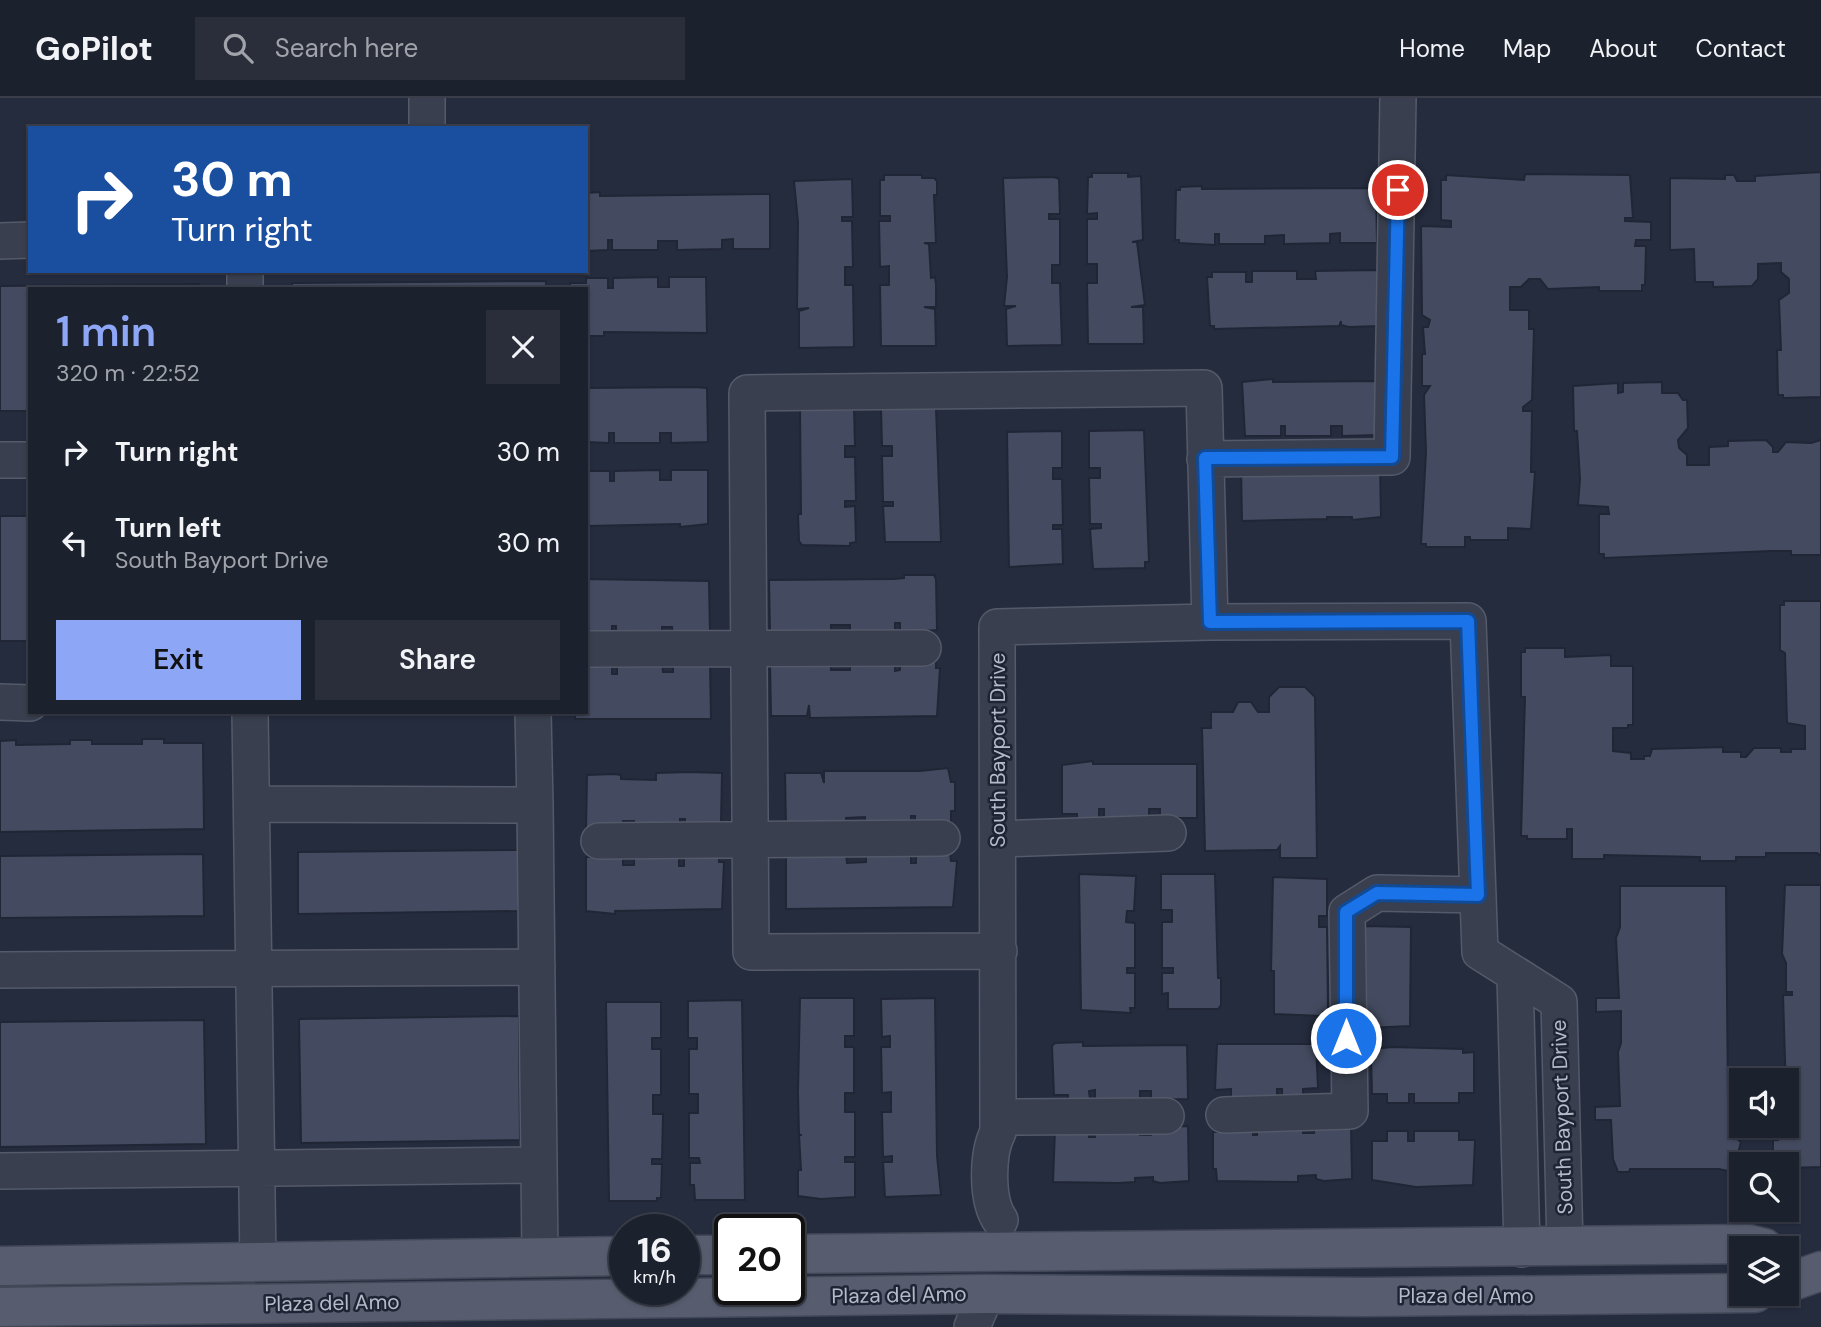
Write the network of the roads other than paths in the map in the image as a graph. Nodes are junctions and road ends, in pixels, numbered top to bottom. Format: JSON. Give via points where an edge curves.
{"nodes":[{"id":1,"x":427,"y":98,"type":"edge"},
{"id":2,"x":1398,"y":98,"type":"edge"},
{"id":3,"x":427,"y":126,"type":"edge"},
{"id":4,"x":28,"y":240,"type":"edge"},
{"id":5,"x":0,"y":241,"type":"edge"},
{"id":6,"x":1205,"y":458,"type":"junction"},
{"id":7,"x":0,"y":460,"type":"edge"},
{"id":8,"x":28,"y":460,"type":"edge"},
{"id":9,"x":1210,"y":622,"type":"junction"},
{"id":10,"x":749,"y":647,"type":"junction"},
{"id":11,"x":923,"y":648,"type":"dead end"},
{"id":12,"x":590,"y":649,"type":"dead end"},
{"id":13,"x":0,"y":702,"type":"edge"},
{"id":14,"x":28,"y":702,"type":"edge"},
{"id":15,"x":250,"y":714,"type":"edge"},
{"id":16,"x":533,"y":714,"type":"edge"},
{"id":17,"x":252,"y":804,"type":"junction"},
{"id":18,"x":535,"y":805,"type":"junction"},
{"id":19,"x":1168,"y":833,"type":"dead end"},
{"id":20,"x":942,"y":838,"type":"dead end"},
{"id":21,"x":998,"y":839,"type":"junction"},
{"id":22,"x":599,"y":841,"type":"dead end"},
{"id":23,"x":750,"y":841,"type":"junction"},
{"id":24,"x":1478,"y":895,"type":"junction"},
{"id":25,"x":999,"y":951,"type":"junction"},
{"id":26,"x":537,"y":967,"type":"junction"},
{"id":27,"x":254,"y":968,"type":"junction"},
{"id":28,"x":0,"y":970,"type":"edge"},
{"id":29,"x":1515,"y":975,"type":"junction"},
{"id":30,"x":1224,"y":1115,"type":"dead end"},
{"id":31,"x":1166,"y":1116,"type":"dead end"},
{"id":32,"x":998,"y":1125,"type":"junction"},
{"id":33,"x":539,"y":1166,"type":"junction"},
{"id":34,"x":256,"y":1168,"type":"junction"},
{"id":35,"x":0,"y":1171,"type":"edge"},
{"id":36,"x":1000,"y":1236,"type":"junction"},
{"id":37,"x":1729,"y":1244,"type":"edge"},
{"id":38,"x":1565,"y":1247,"type":"junction"},
{"id":39,"x":1522,"y":1249,"type":"junction"},
{"id":40,"x":805,"y":1253,"type":"edge"},
{"id":41,"x":1799,"y":1255,"type":"edge"},
{"id":42,"x":540,"y":1256,"type":"junction"},
{"id":43,"x":609,"y":1256,"type":"edge"},
{"id":44,"x":1821,"y":1260,"type":"edge"},
{"id":45,"x":257,"y":1261,"type":"junction"},
{"id":46,"x":0,"y":1266,"type":"edge"},
{"id":47,"x":1821,"y":1272,"type":"edge"},
{"id":48,"x":1799,"y":1279,"type":"edge"},
{"id":49,"x":1729,"y":1293,"type":"edge"},
{"id":50,"x":1567,"y":1295,"type":"junction"},
{"id":51,"x":260,"y":1304,"type":"junction"},
{"id":52,"x":0,"y":1307,"type":"edge"},
{"id":53,"x":989,"y":1310,"type":"edge"}],
"edges":[{"from":1,"to":3,"type":"street"},
{"from":2,"to":6,"type":"street","via":[[1392,457]]},
{"from":4,"to":5,"type":"street"},
{"from":6,"to":9,"type":"street"},
{"from":6,"to":10,"type":"street","via":[[1204,388],[747,393]]},
{"from":7,"to":8,"type":"street"},
{"from":9,"to":21,"type":"street","name":"South Bayport Drive","via":[[997,627]]},
{"from":9,"to":24,"type":"street","name":"South Bayport Drive","via":[[1468,621]]},
{"from":10,"to":11,"type":"street"},
{"from":10,"to":12,"type":"street"},
{"from":10,"to":23,"type":"street"},
{"from":13,"to":14,"type":"street"},
{"from":15,"to":17,"type":"street"},
{"from":16,"to":18,"type":"street"},
{"from":17,"to":18,"type":"street"},
{"from":17,"to":27,"type":"street"},
{"from":18,"to":26,"type":"street"},
{"from":19,"to":21,"type":"street"},
{"from":20,"to":23,"type":"street"},
{"from":21,"to":25,"type":"street","name":"South Bayport Drive"},
{"from":22,"to":23,"type":"street"},
{"from":23,"to":25,"type":"street","via":[[751,952]]},
{"from":24,"to":29,"type":"street","name":"South Bayport Drive","via":[[1480,952]]},
{"from":24,"to":30,"type":"street","via":[[1377,893],[1346,912],[1350,1111]]},
{"from":25,"to":32,"type":"street","name":"South Bayport Drive"},
{"from":26,"to":27,"type":"street"},
{"from":26,"to":33,"type":"street"},
{"from":27,"to":28,"type":"street"},
{"from":27,"to":34,"type":"street"},
{"from":29,"to":38,"type":"street","name":"South Bayport Drive","via":[[1559,1002]]},
{"from":29,"to":39,"type":"street"},
{"from":31,"to":32,"type":"street"},
{"from":32,"to":36,"type":"street","name":"South Bayport Drive","via":[[1006,1143],[1007,1207]]},
{"from":33,"to":34,"type":"street"},
{"from":33,"to":42,"type":"street"},
{"from":34,"to":35,"type":"street"},
{"from":34,"to":45,"type":"street"},
{"from":36,"to":39,"type":"main road","name":"Plaza del Amo"},
{"from":36,"to":40,"type":"main road","name":"Plaza del Amo"},
{"from":36,"to":53,"type":"main road"},
{"from":37,"to":38,"type":"main road","name":"Plaza del Amo"},
{"from":38,"to":39,"type":"main road","name":"Plaza del Amo"},
{"from":38,"to":50,"type":"main road"},
{"from":41,"to":44,"type":"main road"},
{"from":42,"to":43,"type":"main road","name":"Plaza del Amo"},
{"from":42,"to":45,"type":"main road","name":"Plaza del Amo"},
{"from":45,"to":46,"type":"main road","name":"Plaza del Amo"},
{"from":45,"to":51,"type":"main road"},
{"from":47,"to":48,"type":"main road"},
{"from":49,"to":50,"type":"main road","name":"Plaza del Amo"},
{"from":50,"to":53,"type":"main road","name":"Plaza del Amo"},
{"from":51,"to":52,"type":"main road","name":"Plaza del Amo"},
{"from":51,"to":53,"type":"main road","name":"Plaza del Amo"}]}
